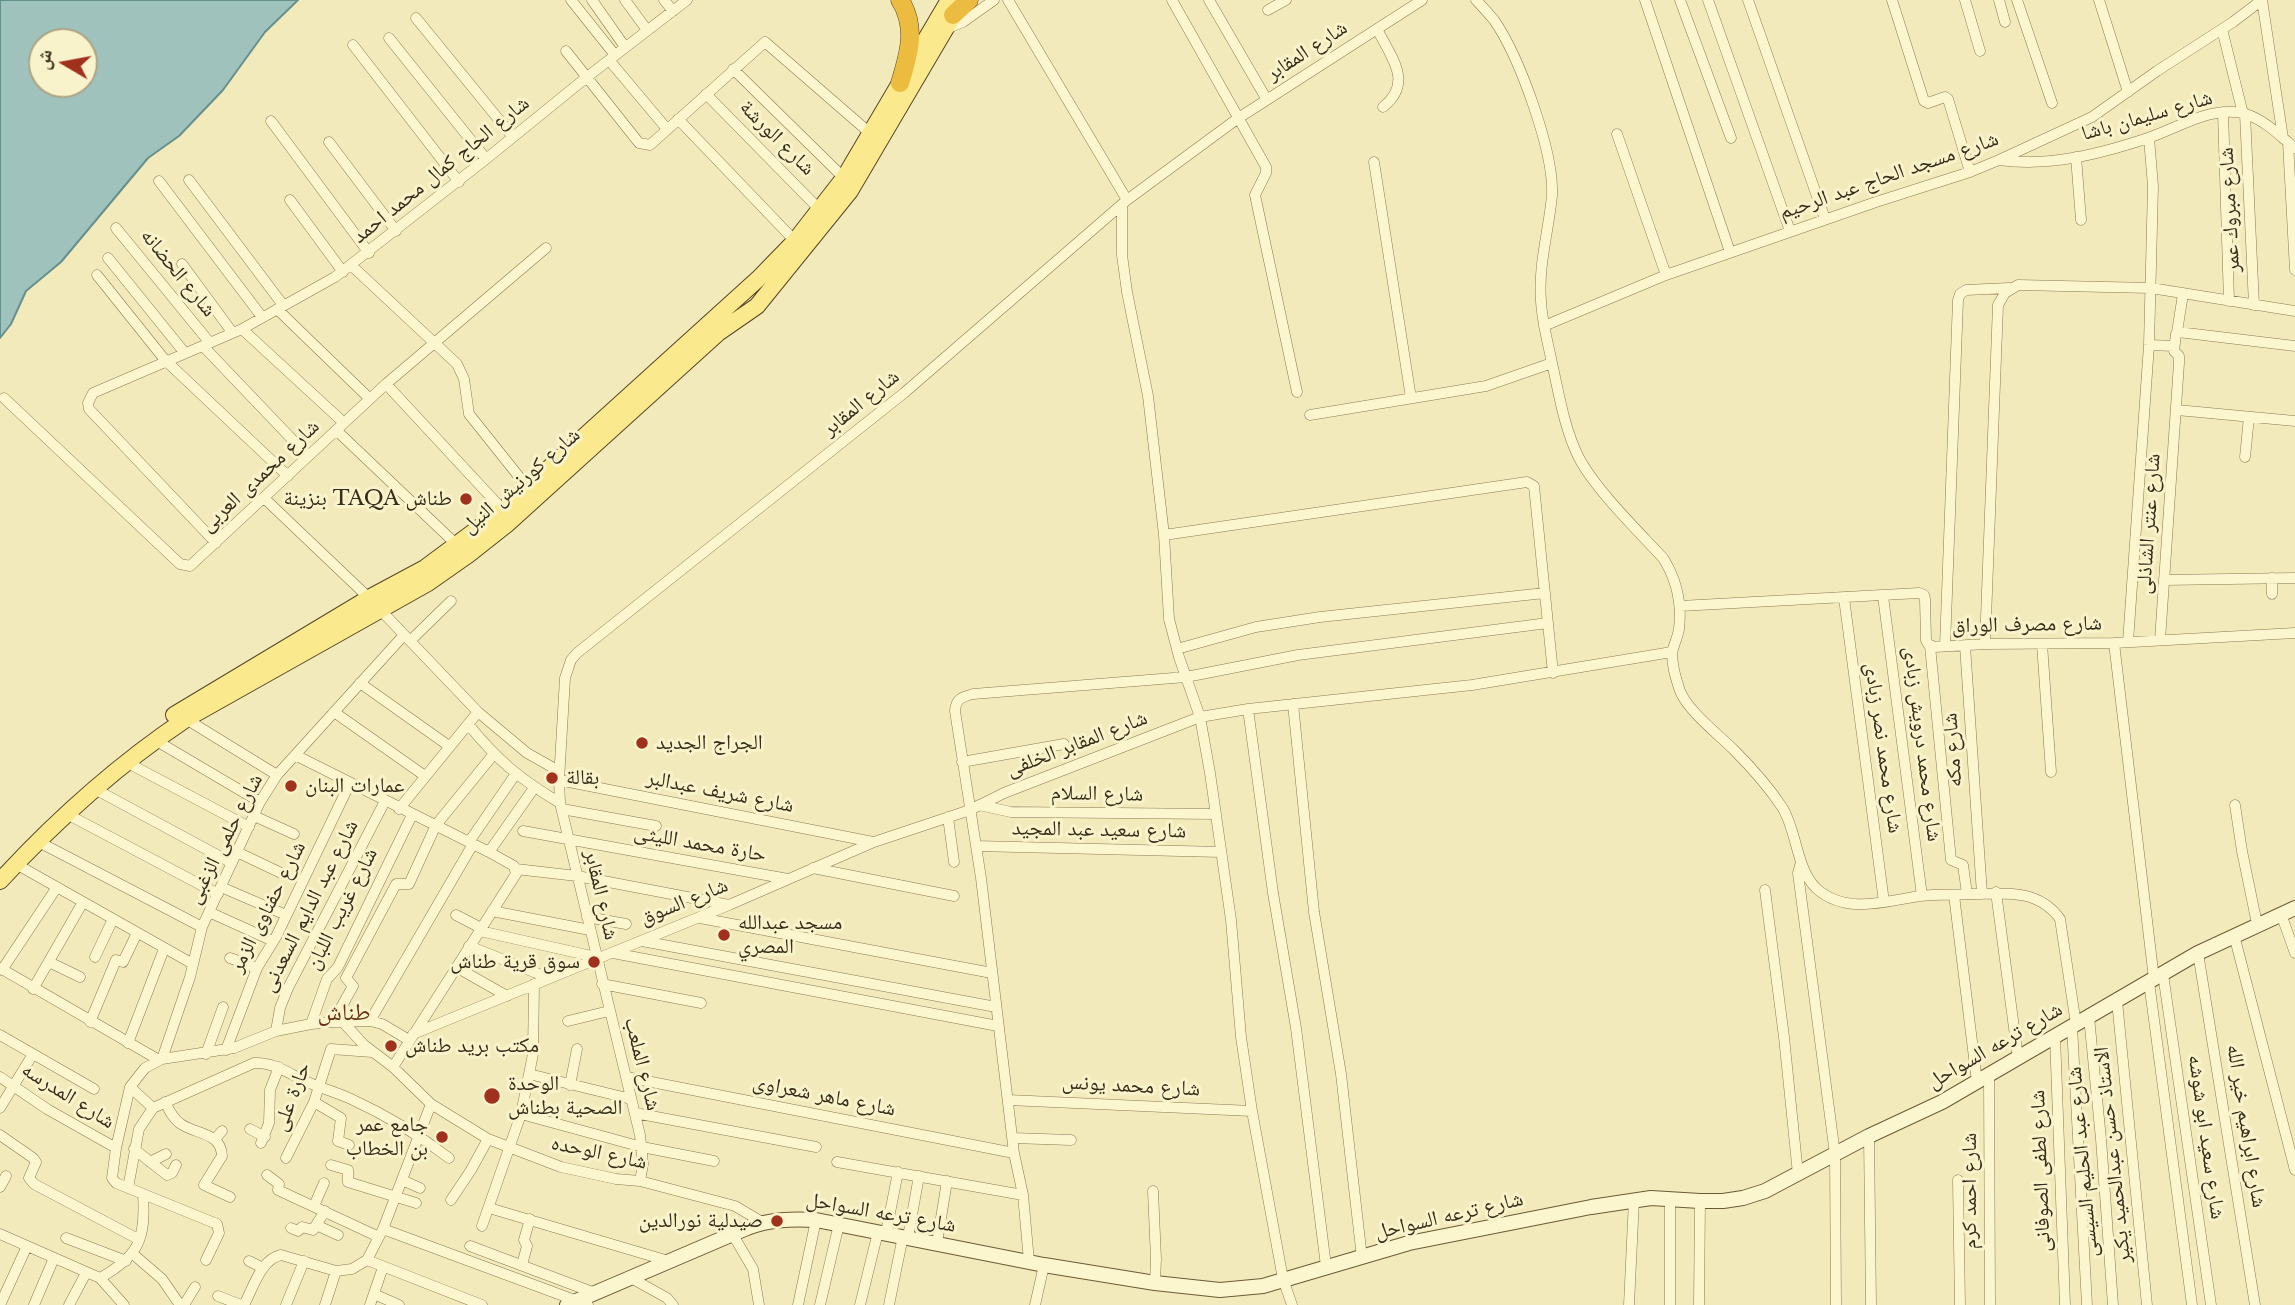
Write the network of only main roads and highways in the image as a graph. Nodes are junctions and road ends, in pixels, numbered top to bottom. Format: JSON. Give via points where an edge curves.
{"nodes":[{"id":1,"x":900,"y":0,"type":"edge"},
{"id":2,"x":969,"y":0,"type":"edge"},
{"id":3,"x":952,"y":11,"type":"edge"},
{"id":4,"x":900,"y":83,"type":"junction"},
{"id":5,"x":758,"y":279,"type":"junction"},
{"id":6,"x":770,"y":293,"type":"junction"},
{"id":7,"x":374,"y":603,"type":"junction"},
{"id":8,"x":8,"y":864,"type":"edge"},
{"id":9,"x":0,"y":881,"type":"edge"},
{"id":10,"x":2288,"y":911,"type":"edge"},
{"id":11,"x":581,"y":1301,"type":"edge"}],
"edges":[{"from":1,"to":4,"type":"highway","via":[[911,33]]},
{"from":2,"to":3,"type":"highway"},
{"from":3,"to":4,"type":"main road","name":"شارع كورنيش النيل"},
{"from":3,"to":6,"type":"main road","name":"شارع كورنيش النيل","via":[[850,191]]},
{"from":4,"to":5,"type":"main road","name":"شارع كورنيش النيل","via":[[844,178]]},
{"from":5,"to":6,"type":"main road","via":[[758,291]]},
{"from":5,"to":7,"type":"main road","name":"شارع كورنيش النيل","via":[[503,510]]},
{"from":6,"to":7,"type":"main road","name":"شارع كورنيش النيل","via":[[718,333],[488,541],[428,583]]},
{"from":7,"to":8,"type":"main road","name":"شارع كورنيش النيل","via":[[155,740]]},
{"from":7,"to":8,"type":"main road","name":"شارع كورنيش النيل","via":[[198,700],[140,738],[69,795]]},
{"from":8,"to":9,"type":"main road","name":"شارع كورنيش النيل"},
{"from":10,"to":11,"type":"main road","name":"شارع ترعه السواحل","via":[[2198,953],[1983,1079],[1765,1191],[1743,1198],[1633,1199],[1409,1244],[1263,1286],[1220,1290],[1044,1265],[839,1224],[788,1219],[762,1222]]}]}
